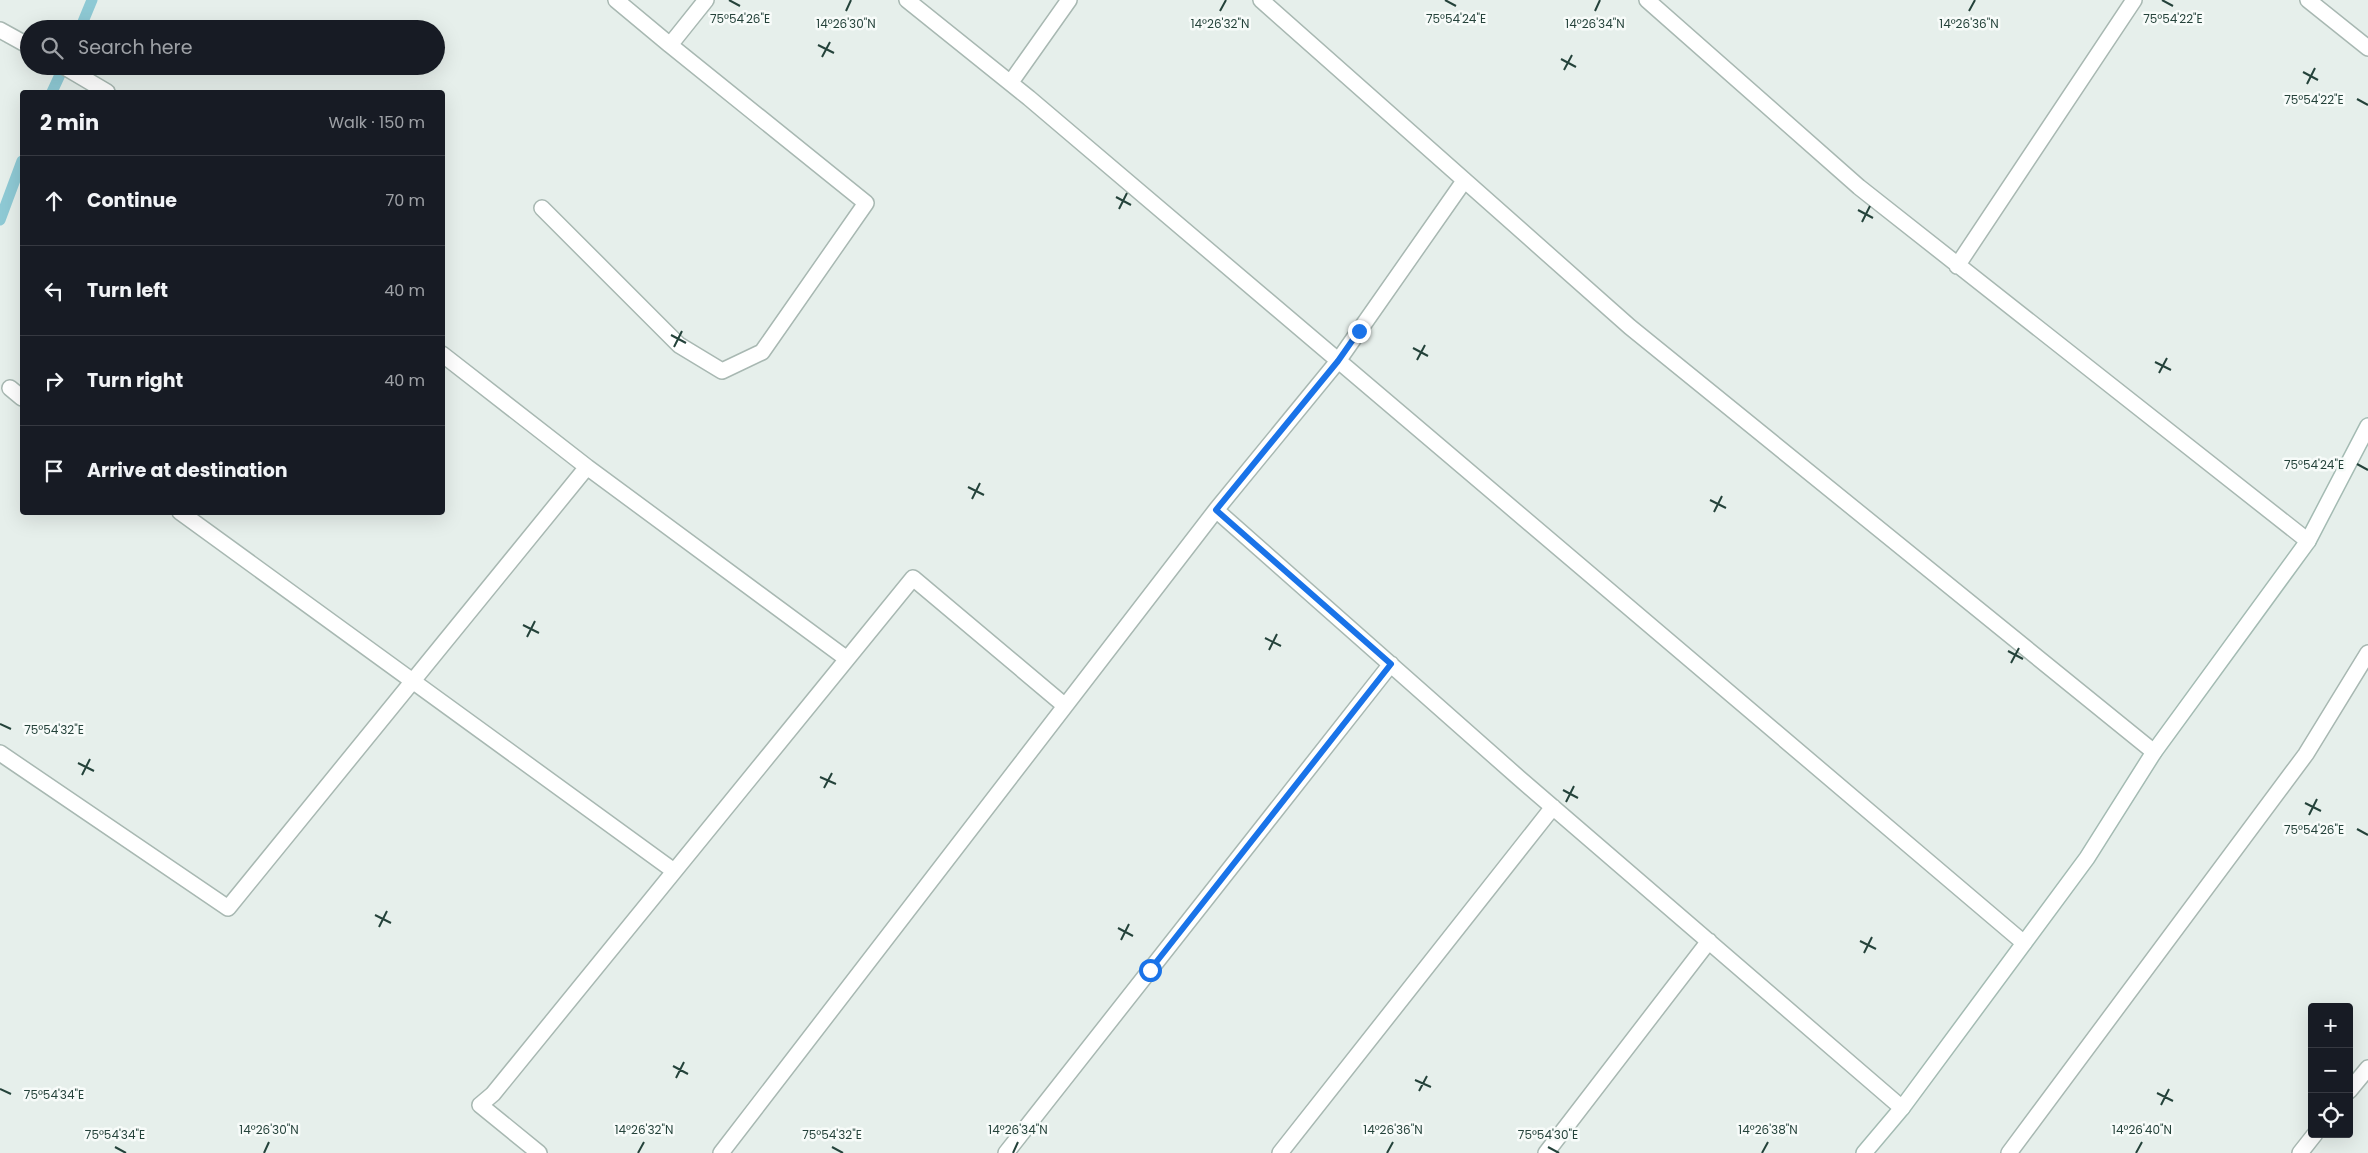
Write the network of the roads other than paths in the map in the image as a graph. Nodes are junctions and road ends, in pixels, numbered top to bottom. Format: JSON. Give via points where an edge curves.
{"nodes":[{"id":1,"x":616,"y":0,"type":"edge"},
{"id":2,"x":706,"y":0,"type":"edge"},
{"id":3,"x":907,"y":0,"type":"edge"},
{"id":4,"x":1069,"y":0,"type":"edge"},
{"id":5,"x":1261,"y":0,"type":"edge"},
{"id":6,"x":1647,"y":0,"type":"edge"},
{"id":7,"x":2134,"y":0,"type":"edge"},
{"id":8,"x":2308,"y":0,"type":"edge"},
{"id":9,"x":0,"y":30,"type":"edge"},
{"id":10,"x":20,"y":41,"type":"edge"},
{"id":11,"x":670,"y":44,"type":"junction"},
{"id":12,"x":2368,"y":48,"type":"edge"},
{"id":13,"x":78,"y":75,"type":"edge"},
{"id":14,"x":1011,"y":82,"type":"junction"},
{"id":15,"x":104,"y":90,"type":"edge"},
{"id":16,"x":1464,"y":181,"type":"junction"},
{"id":17,"x":542,"y":208,"type":"dead end"},
{"id":18,"x":1957,"y":266,"type":"junction"},
{"id":19,"x":445,"y":356,"type":"edge"},
{"id":20,"x":1338,"y":361,"type":"junction"},
{"id":21,"x":10,"y":388,"type":"dead end"},
{"id":22,"x":20,"y":396,"type":"edge"},
{"id":23,"x":2368,"y":426,"type":"edge"},
{"id":24,"x":587,"y":467,"type":"junction"},
{"id":25,"x":1216,"y":510,"type":"junction"},
{"id":26,"x":184,"y":515,"type":"edge"},
{"id":27,"x":2308,"y":541,"type":"junction"},
{"id":28,"x":2368,"y":654,"type":"edge"},
{"id":29,"x":847,"y":659,"type":"junction"},
{"id":30,"x":1391,"y":664,"type":"junction"},
{"id":31,"x":412,"y":682,"type":"junction"},
{"id":32,"x":1064,"y":705,"type":"junction"},
{"id":33,"x":2154,"y":752,"type":"junction"},
{"id":34,"x":0,"y":753,"type":"edge"},
{"id":35,"x":1553,"y":807,"type":"junction"},
{"id":36,"x":674,"y":871,"type":"junction"},
{"id":37,"x":1709,"y":941,"type":"junction"},
{"id":38,"x":2024,"y":943,"type":"junction"},
{"id":39,"x":2368,"y":1068,"type":"edge"},
{"id":40,"x":2353,"y":1086,"type":"edge"},
{"id":41,"x":1902,"y":1108,"type":"junction"},
{"id":42,"x":2312,"y":1138,"type":"edge"},
{"id":43,"x":539,"y":1153,"type":"edge"},
{"id":44,"x":721,"y":1153,"type":"edge"},
{"id":45,"x":1006,"y":1153,"type":"edge"},
{"id":46,"x":1280,"y":1153,"type":"edge"},
{"id":47,"x":1546,"y":1153,"type":"edge"},
{"id":48,"x":1864,"y":1153,"type":"edge"},
{"id":49,"x":2009,"y":1153,"type":"edge"},
{"id":50,"x":2300,"y":1153,"type":"edge"}],
"edges":[{"from":1,"to":11,"type":"street"},
{"from":2,"to":11,"type":"street"},
{"from":3,"to":14,"type":"street"},
{"from":4,"to":14,"type":"street"},
{"from":5,"to":16,"type":"street"},
{"from":6,"to":18,"type":"street","via":[[1859,186]]},
{"from":7,"to":18,"type":"street"},
{"from":8,"to":12,"type":"street"},
{"from":9,"to":10,"type":"street"},
{"from":11,"to":17,"type":"street","via":[[866,203],[762,352],[722,371],[679,345]]},
{"from":13,"to":15,"type":"street"},
{"from":14,"to":20,"type":"street"},
{"from":16,"to":20,"type":"street"},
{"from":16,"to":33,"type":"street","via":[[1630,327]]},
{"from":18,"to":27,"type":"street"},
{"from":19,"to":24,"type":"street"},
{"from":20,"to":25,"type":"street"},
{"from":20,"to":38,"type":"street"},
{"from":21,"to":22,"type":"street"},
{"from":23,"to":27,"type":"street"},
{"from":24,"to":29,"type":"street"},
{"from":24,"to":31,"type":"street"},
{"from":25,"to":30,"type":"street"},
{"from":25,"to":32,"type":"street"},
{"from":26,"to":31,"type":"street"},
{"from":27,"to":33,"type":"street"},
{"from":28,"to":49,"type":"street","via":[[2306,754]]},
{"from":29,"to":32,"type":"street","via":[[913,578]]},
{"from":29,"to":36,"type":"street"},
{"from":30,"to":35,"type":"street"},
{"from":30,"to":45,"type":"street"},
{"from":31,"to":34,"type":"street","via":[[228,908]]},
{"from":31,"to":36,"type":"street"},
{"from":32,"to":44,"type":"street"},
{"from":33,"to":38,"type":"street","via":[[2087,858]]},
{"from":35,"to":37,"type":"street"},
{"from":35,"to":46,"type":"street"},
{"from":36,"to":43,"type":"street","via":[[493,1094],[480,1105]]},
{"from":37,"to":41,"type":"street"},
{"from":37,"to":47,"type":"street"},
{"from":38,"to":41,"type":"street"},
{"from":39,"to":40,"type":"street"},
{"from":41,"to":48,"type":"street"},
{"from":42,"to":50,"type":"street"}]}
